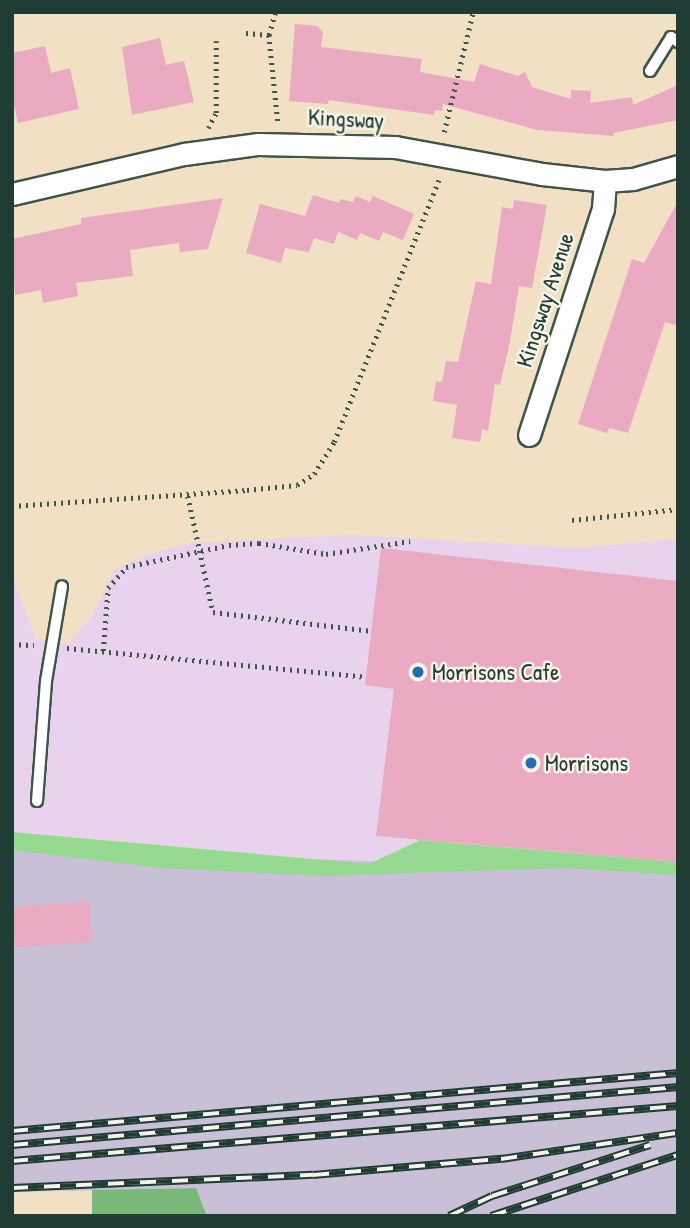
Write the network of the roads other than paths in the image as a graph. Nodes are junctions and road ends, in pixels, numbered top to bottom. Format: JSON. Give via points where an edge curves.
{"nodes":[{"id":1,"x":678,"y":25,"type":"edge"},
{"id":2,"x":674,"y":39,"type":"edge"},
{"id":3,"x":650,"y":71,"type":"dead end"},
{"id":4,"x":678,"y":166,"type":"edge"},
{"id":5,"x":606,"y":181,"type":"junction"},
{"id":6,"x":12,"y":194,"type":"edge"},
{"id":7,"x":529,"y":435,"type":"dead end"},
{"id":8,"x":62,"y":586,"type":"dead end"},
{"id":9,"x":37,"y":801,"type":"dead end"}],
"edges":[{"from":1,"to":2,"type":"lane"},
{"from":2,"to":3,"type":"lane"},
{"from":4,"to":5,"type":"street","name":"Kingsway"},
{"from":5,"to":6,"type":"street","name":"Kingsway","via":[[396,147],[309,142],[216,147]]},
{"from":5,"to":7,"type":"street","name":"Kingsway Avenue","via":[[603,209]]},
{"from":8,"to":9,"type":"lane","via":[[51,647]]}]}
